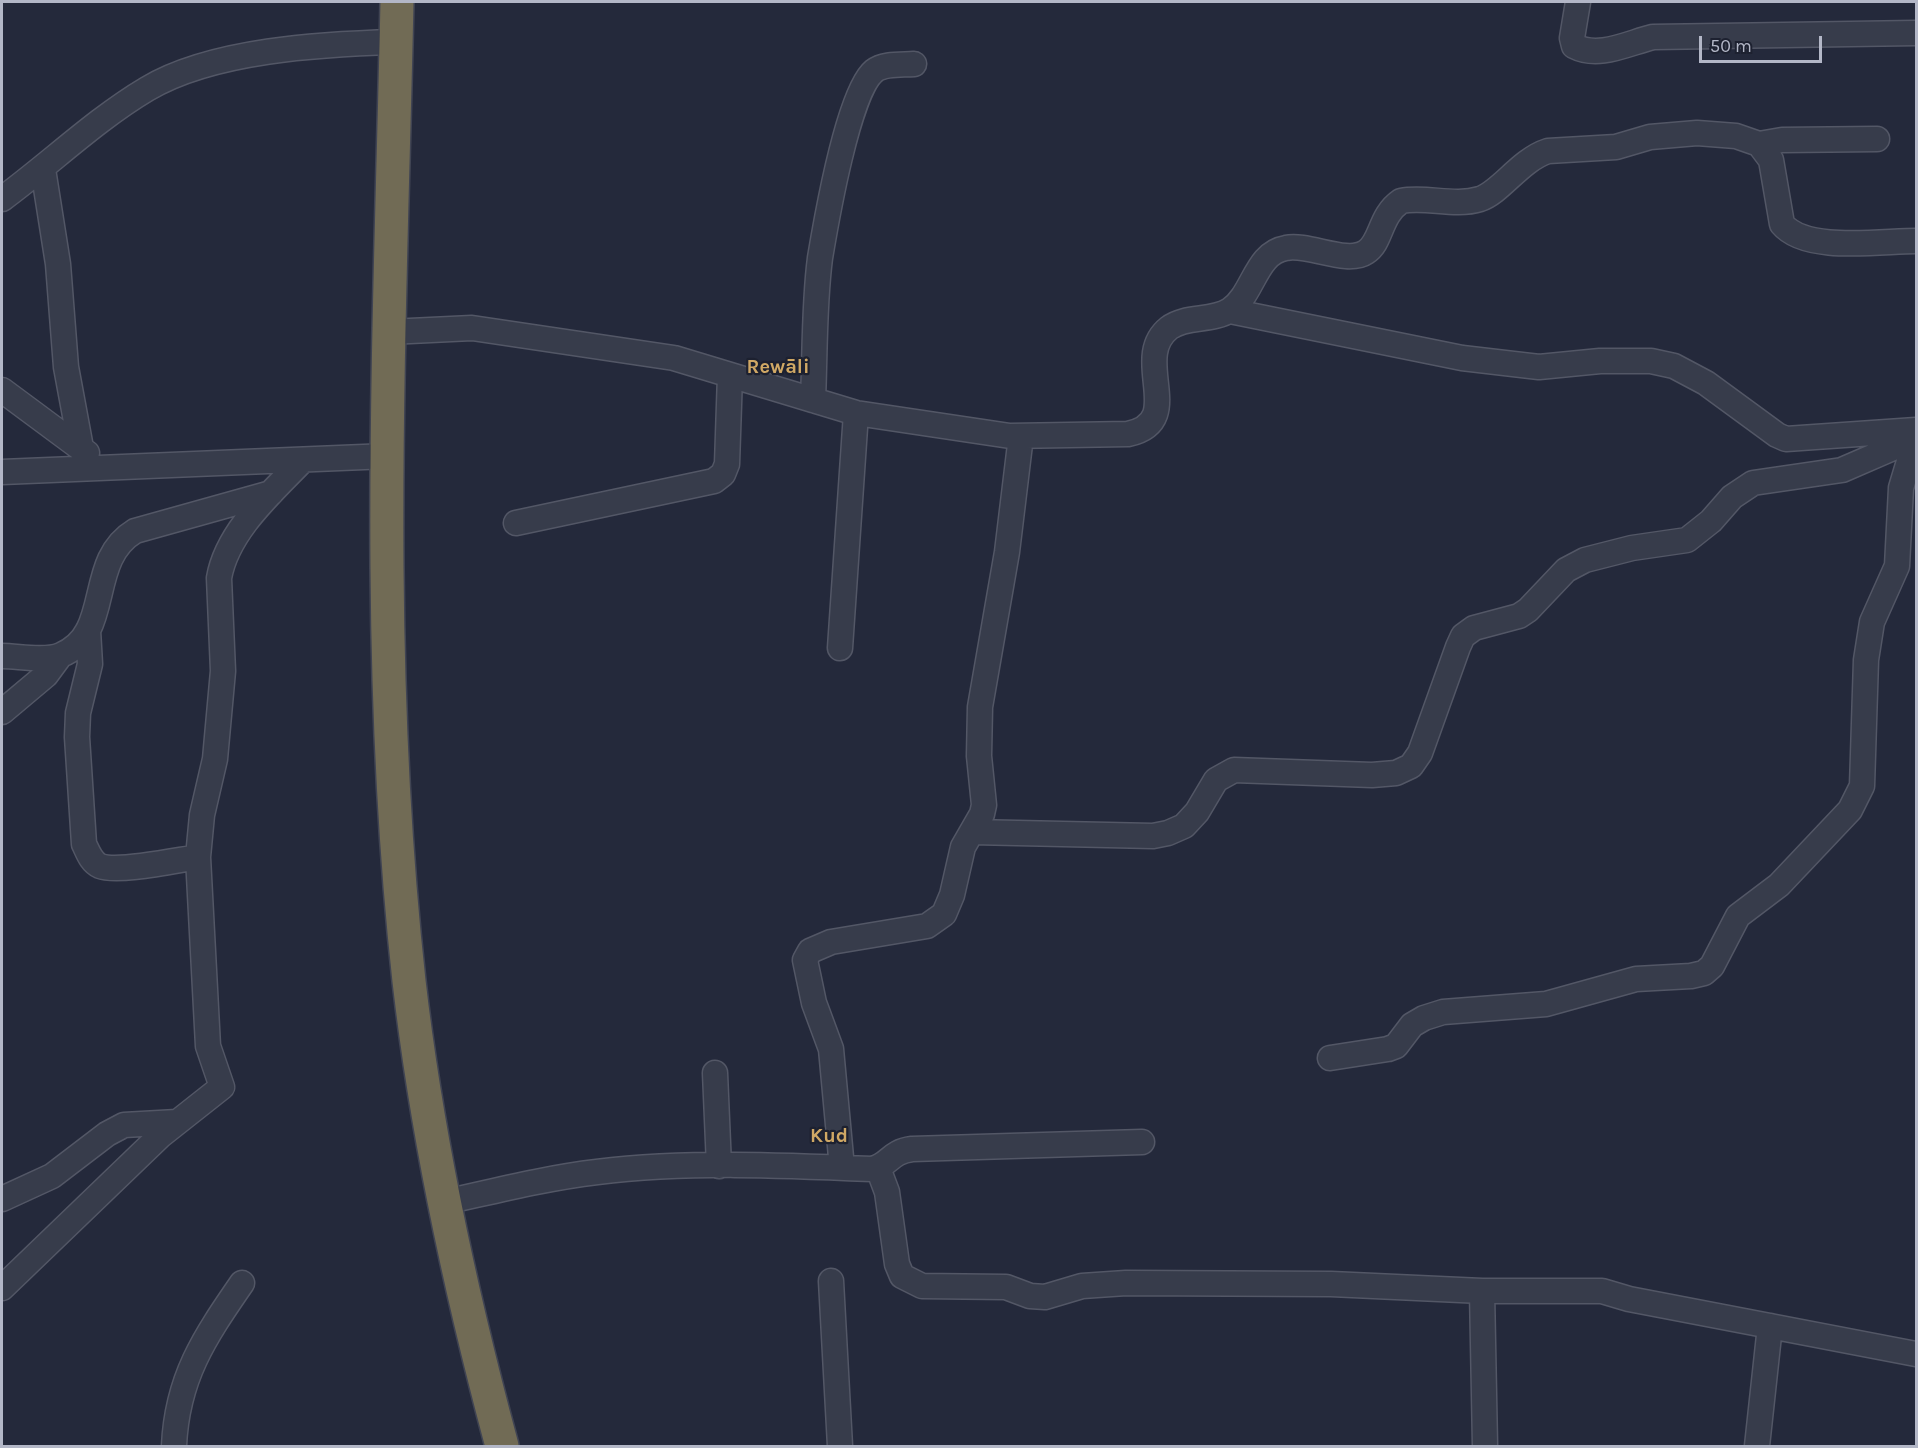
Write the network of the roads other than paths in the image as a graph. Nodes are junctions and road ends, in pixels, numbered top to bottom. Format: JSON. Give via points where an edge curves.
{"nodes":[{"id":1,"x":397,"y":2,"type":"edge"},
{"id":2,"x":1578,"y":2,"type":"edge"},
{"id":3,"x":1917,"y":33,"type":"edge"},
{"id":4,"x":396,"y":42,"type":"junction"},
{"id":5,"x":914,"y":64,"type":"dead end"},
{"id":6,"x":1877,"y":140,"type":"dead end"},
{"id":7,"x":1759,"y":144,"type":"junction"},
{"id":8,"x":43,"y":169,"type":"junction"},
{"id":9,"x":2,"y":199,"type":"edge"},
{"id":10,"x":1917,"y":241,"type":"edge"},
{"id":11,"x":1230,"y":311,"type":"junction"},
{"id":12,"x":389,"y":332,"type":"junction"},
{"id":13,"x":730,"y":375,"type":"junction"},
{"id":14,"x":2,"y":390,"type":"edge"},
{"id":15,"x":813,"y":400,"type":"junction"},
{"id":16,"x":856,"y":413,"type":"junction"},
{"id":17,"x":1916,"y":435,"type":"edge"},
{"id":18,"x":1021,"y":436,"type":"junction"},
{"id":19,"x":81,"y":448,"type":"junction"},
{"id":20,"x":388,"y":456,"type":"junction"},
{"id":21,"x":301,"y":462,"type":"junction"},
{"id":22,"x":105,"y":467,"type":"junction"},
{"id":23,"x":2,"y":472,"type":"edge"},
{"id":24,"x":271,"y":493,"type":"junction"},
{"id":25,"x":516,"y":523,"type":"dead end"},
{"id":26,"x":88,"y":630,"type":"junction"},
{"id":27,"x":840,"y":648,"type":"dead end"},
{"id":28,"x":2,"y":656,"type":"edge"},
{"id":29,"x":60,"y":656,"type":"junction"},
{"id":30,"x":2,"y":712,"type":"edge"},
{"id":31,"x":972,"y":832,"type":"junction"},
{"id":32,"x":198,"y":858,"type":"junction"},
{"id":33,"x":1330,"y":1058,"type":"dead end"},
{"id":34,"x":715,"y":1073,"type":"dead end"},
{"id":35,"x":177,"y":1122,"type":"junction"},
{"id":36,"x":1142,"y":1142,"type":"dead end"},
{"id":37,"x":719,"y":1166,"type":"junction"},
{"id":38,"x":842,"y":1168,"type":"junction"},
{"id":39,"x":878,"y":1168,"type":"junction"},
{"id":40,"x":2,"y":1186,"type":"edge"},
{"id":41,"x":33,"y":1187,"type":"junction"},
{"id":42,"x":2,"y":1199,"type":"edge"},
{"id":43,"x":445,"y":1202,"type":"junction"},
{"id":44,"x":831,"y":1281,"type":"dead end"},
{"id":45,"x":242,"y":1283,"type":"dead end"},
{"id":46,"x":2,"y":1288,"type":"edge"},
{"id":47,"x":1482,"y":1291,"type":"junction"},
{"id":48,"x":1770,"y":1326,"type":"junction"},
{"id":49,"x":1917,"y":1354,"type":"edge"},
{"id":50,"x":174,"y":1446,"type":"edge"},
{"id":51,"x":502,"y":1446,"type":"edge"},
{"id":52,"x":840,"y":1446,"type":"edge"},
{"id":53,"x":1485,"y":1446,"type":"edge"},
{"id":54,"x":1757,"y":1446,"type":"edge"}],
"edges":[{"from":1,"to":4,"type":"highway"},
{"from":2,"to":3,"type":"street","via":[[1572,38],[1574,46],[1581,50],[1617,48],[1653,37]]},
{"from":4,"to":8,"type":"street","via":[[300,48],[236,59],[179,75],[149,88],[113,112]]},
{"from":4,"to":12,"type":"highway"},
{"from":5,"to":15,"type":"street","via":[[875,71],[852,112],[820,260]]},
{"from":6,"to":7,"type":"street","via":[[1782,140]]},
{"from":7,"to":10,"type":"street","via":[[1771,160],[1782,224],[1789,232],[1823,242]]},
{"from":7,"to":11,"type":"street","via":[[1736,136],[1697,133],[1650,137],[1616,147],[1538,154],[1481,199],[1401,201],[1387,214],[1374,245],[1365,253],[1342,255],[1287,247],[1279,250],[1266,258],[1246,295]]},
{"from":8,"to":9,"type":"street"},
{"from":8,"to":19,"type":"street","via":[[58,264],[66,367]]},
{"from":11,"to":17,"type":"street","via":[[1462,358],[1539,367],[1600,361],[1651,361],[1674,366],[1706,383],[1786,439]]},
{"from":11,"to":18,"type":"street","via":[[1184,322],[1170,328],[1159,340],[1154,366],[1158,409],[1141,431]]},
{"from":12,"to":13,"type":"street","via":[[472,328],[674,358]]},
{"from":12,"to":20,"type":"highway"},
{"from":13,"to":15,"type":"street"},
{"from":13,"to":25,"type":"street","via":[[727,464],[714,481]]},
{"from":14,"to":19,"type":"street"},
{"from":15,"to":16,"type":"street"},
{"from":16,"to":18,"type":"street"},
{"from":16,"to":27,"type":"street"},
{"from":17,"to":31,"type":"street","via":[[1842,470],[1753,483],[1732,497],[1687,540],[1585,560],[1566,570],[1528,610],[1468,632],[1458,647],[1420,753],[1411,766],[1396,773],[1234,770],[1216,780],[1184,826],[1153,836]]},
{"from":17,"to":33,"type":"street","via":[[1901,488],[1897,566],[1872,622],[1866,660],[1862,786],[1850,810],[1818,845],[1779,885],[1738,916],[1712,966],[1691,976],[1636,979],[1546,1004],[1443,1012],[1412,1025],[1396,1046]]},
{"from":18,"to":31,"type":"street","via":[[1007,552],[980,707],[984,805]]},
{"from":19,"to":22,"type":"street"},
{"from":20,"to":21,"type":"street"},
{"from":20,"to":43,"type":"highway","via":[[397,829],[409,981]]},
{"from":21,"to":22,"type":"street"},
{"from":21,"to":24,"type":"street"},
{"from":22,"to":23,"type":"street"},
{"from":24,"to":26,"type":"street","via":[[135,531],[123,538],[112,551],[96,615]]},
{"from":24,"to":32,"type":"street","via":[[221,563],[223,671],[215,759],[202,815]]},
{"from":26,"to":29,"type":"street","via":[[75,647]]},
{"from":26,"to":32,"type":"street","via":[[90,664],[78,713],[77,736],[84,843],[91,859],[98,866],[120,868]]},
{"from":28,"to":29,"type":"street"},
{"from":29,"to":30,"type":"street","via":[[46,675]]},
{"from":31,"to":38,"type":"street","via":[[963,847],[952,895],[944,914],[936,921],[882,936],[831,942],[810,951],[805,960],[814,1003],[831,1049]]},
{"from":32,"to":35,"type":"street","via":[[208,1046],[222,1087]]},
{"from":34,"to":37,"type":"street"},
{"from":35,"to":41,"type":"street","via":[[124,1125]]},
{"from":35,"to":46,"type":"street"},
{"from":36,"to":39,"type":"street","via":[[912,1149],[896,1152]]},
{"from":37,"to":38,"type":"street"},
{"from":37,"to":43,"type":"street","via":[[599,1172]]},
{"from":38,"to":39,"type":"street"},
{"from":39,"to":47,"type":"street","via":[[887,1192],[897,1264],[902,1276],[922,1286],[1006,1287],[1045,1297],[1082,1286],[1126,1283],[1331,1284]]},
{"from":40,"to":41,"type":"street"},
{"from":41,"to":42,"type":"street"},
{"from":43,"to":51,"type":"highway"},
{"from":44,"to":52,"type":"street"},
{"from":45,"to":50,"type":"street","via":[[214,1323],[182,1386]]},
{"from":47,"to":48,"type":"street","via":[[1602,1291]]},
{"from":47,"to":53,"type":"street"},
{"from":48,"to":49,"type":"street"},
{"from":48,"to":54,"type":"street"}]}
